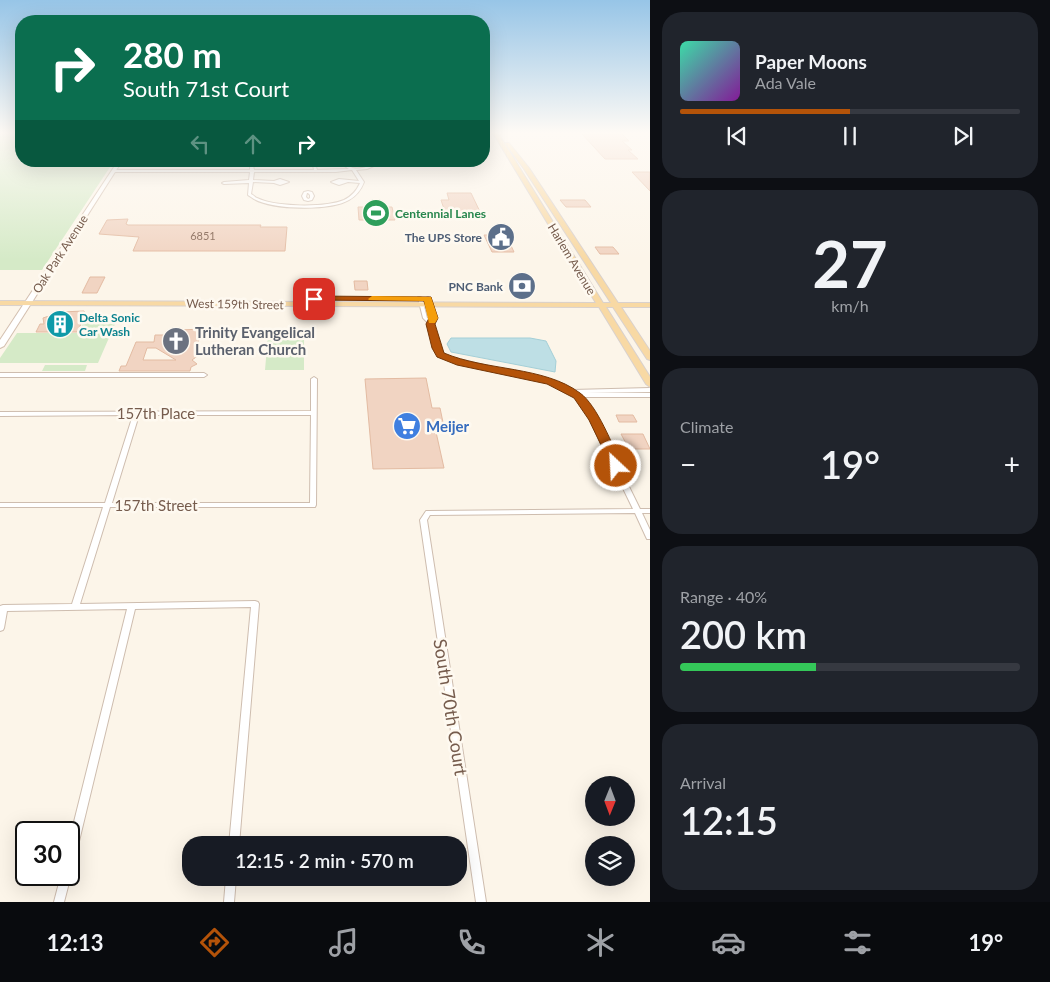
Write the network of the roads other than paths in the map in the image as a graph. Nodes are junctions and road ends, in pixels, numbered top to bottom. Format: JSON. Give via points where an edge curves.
{"nodes":[{"id":1,"x":111,"y":175,"type":"edge"},
{"id":2,"x":252,"y":175,"type":"edge"},
{"id":3,"x":357,"y":175,"type":"edge"},
{"id":4,"x":520,"y":175,"type":"edge"},
{"id":5,"x":531,"y":175,"type":"edge"},
{"id":6,"x":251,"y":182,"type":"junction"},
{"id":7,"x":274,"y":182,"type":"dead end"},
{"id":8,"x":346,"y":182,"type":"dead end"},
{"id":9,"x":362,"y":182,"type":"junction"},
{"id":10,"x":308,"y":200,"type":"dead end"},
{"id":11,"x":308,"y":205,"type":"junction"},
{"id":12,"x":650,"y":298,"type":"edge"},
{"id":13,"x":0,"y":299,"type":"edge"},
{"id":14,"x":29,"y":301,"type":"junction"},
{"id":15,"x":597,"y":301,"type":"junction"},
{"id":16,"x":615,"y":301,"type":"junction"},
{"id":17,"x":425,"y":302,"type":"junction"},
{"id":18,"x":0,"y":303,"type":"edge"},
{"id":19,"x":650,"y":305,"type":"edge"},
{"id":20,"x":0,"y":346,"type":"edge"},
{"id":21,"x":650,"y":357,"type":"edge"},
{"id":22,"x":0,"y":375,"type":"edge"},
{"id":23,"x":204,"y":375,"type":"dead end"},
{"id":24,"x":314,"y":379,"type":"dead end"},
{"id":25,"x":650,"y":384,"type":"edge"},
{"id":26,"x":650,"y":390,"type":"edge"},
{"id":27,"x":571,"y":392,"type":"junction"},
{"id":28,"x":650,"y":395,"type":"edge"},
{"id":29,"x":577,"y":396,"type":"junction"},
{"id":30,"x":313,"y":413,"type":"junction"},
{"id":31,"x":0,"y":414,"type":"edge"},
{"id":32,"x":137,"y":414,"type":"junction"},
{"id":33,"x":0,"y":505,"type":"edge"},
{"id":34,"x":107,"y":505,"type":"junction"},
{"id":35,"x":638,"y":511,"type":"junction"},
{"id":36,"x":650,"y":511,"type":"edge"},
{"id":37,"x":650,"y":537,"type":"edge"},
{"id":38,"x":132,"y":606,"type":"junction"},
{"id":39,"x":75,"y":607,"type":"junction"},
{"id":40,"x":0,"y":628,"type":"edge"},
{"id":41,"x":79,"y":821,"type":"edge"},
{"id":42,"x":235,"y":836,"type":"edge"},
{"id":43,"x":63,"y":886,"type":"edge"},
{"id":44,"x":230,"y":886,"type":"edge"},
{"id":45,"x":59,"y":902,"type":"edge"},
{"id":46,"x":229,"y":902,"type":"edge"},
{"id":47,"x":481,"y":902,"type":"edge"}],
"edges":[{"from":1,"to":14,"type":"street","name":"Oak Park Avenue"},
{"from":2,"to":6,"type":"street"},
{"from":3,"to":9,"type":"street"},
{"from":4,"to":15,"type":"main road","name":"Harlem Avenue"},
{"from":5,"to":16,"type":"main road","name":"Harlem Avenue"},
{"from":6,"to":6,"type":"street","via":[[243,184],[224,183],[226,181]]},
{"from":6,"to":7,"type":"street"},
{"from":6,"to":11,"type":"street","via":[[249,194],[257,201]]},
{"from":8,"to":9,"type":"street"},
{"from":9,"to":11,"type":"street","via":[[355,194],[344,202]]},
{"from":10,"to":11,"type":"street"},
{"from":12,"to":16,"type":"main road","name":"West 159th Street"},
{"from":13,"to":14,"type":"main road","name":"West 159th Street"},
{"from":14,"to":17,"type":"main road","name":"West 159th Street"},
{"from":14,"to":18,"type":"main road","name":"West 159th Street"},
{"from":14,"to":20,"type":"street","name":"Oak Park Avenue"},
{"from":15,"to":16,"type":"main road","name":"West 159th Street"},
{"from":15,"to":17,"type":"main road","name":"West 159th Street"},
{"from":15,"to":25,"type":"main road","name":"Harlem Avenue"},
{"from":16,"to":19,"type":"main road","name":"West 159th Street"},
{"from":16,"to":21,"type":"main road","name":"Harlem Avenue"},
{"from":17,"to":27,"type":"street","via":[[425,318],[431,324],[438,351],[448,359],[550,382]]},
{"from":22,"to":23,"type":"street"},
{"from":24,"to":30,"type":"street"},
{"from":26,"to":27,"type":"street"},
{"from":27,"to":29,"type":"street"},
{"from":28,"to":29,"type":"street"},
{"from":29,"to":35,"type":"street","via":[[595,420]]},
{"from":30,"to":32,"type":"street","name":"157th Place"},
{"from":30,"to":34,"type":"street","name":"157th Street","via":[[312,505]]},
{"from":31,"to":32,"type":"street","name":"157th Place"},
{"from":32,"to":34,"type":"street"},
{"from":33,"to":34,"type":"street","name":"157th Street"},
{"from":34,"to":39,"type":"street"},
{"from":35,"to":36,"type":"street"},
{"from":35,"to":37,"type":"street"},
{"from":35,"to":47,"type":"street","name":"South 70th Court","via":[[428,513],[423,520]]},
{"from":38,"to":39,"type":"street"},
{"from":38,"to":41,"type":"street"},
{"from":38,"to":42,"type":"street","via":[[255,604]]},
{"from":39,"to":40,"type":"street","via":[[3,608]]},
{"from":43,"to":45,"type":"street"},
{"from":44,"to":46,"type":"street"}]}
